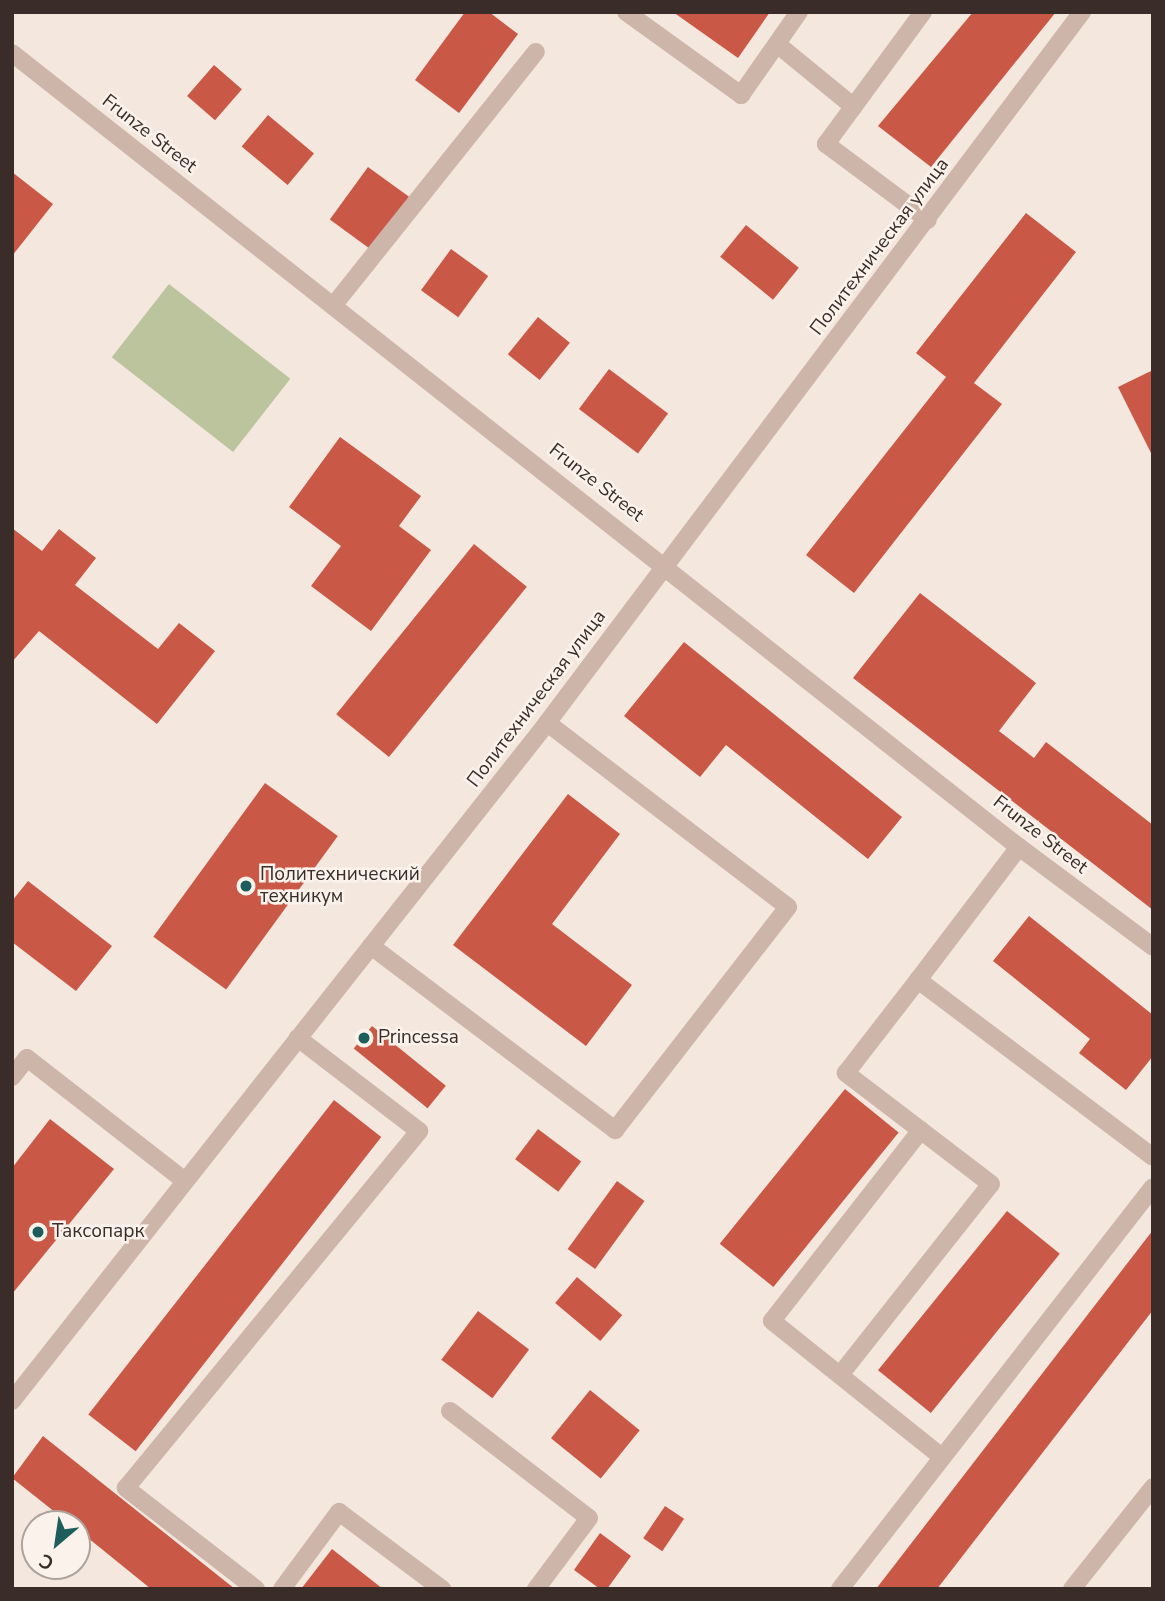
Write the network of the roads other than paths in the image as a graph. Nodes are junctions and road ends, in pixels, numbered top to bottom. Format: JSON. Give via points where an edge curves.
{"nodes":[{"id":1,"x":626,"y":12,"type":"edge"},
{"id":2,"x":799,"y":12,"type":"edge"},
{"id":3,"x":923,"y":12,"type":"edge"},
{"id":4,"x":1082,"y":12,"type":"edge"},
{"id":5,"x":777,"y":44,"type":"junction"},
{"id":6,"x":536,"y":52,"type":"dead end"},
{"id":7,"x":12,"y":53,"type":"edge"},
{"id":8,"x":854,"y":107,"type":"junction"},
{"id":9,"x":928,"y":220,"type":"junction"},
{"id":10,"x":333,"y":306,"type":"junction"},
{"id":11,"x":664,"y":563,"type":"junction"},
{"id":12,"x":547,"y":723,"type":"junction"},
{"id":13,"x":1019,"y":847,"type":"junction"},
{"id":14,"x":371,"y":946,"type":"junction"},
{"id":15,"x":1153,"y":947,"type":"edge"},
{"id":16,"x":918,"y":980,"type":"junction"},
{"id":17,"x":298,"y":1038,"type":"junction"},
{"id":18,"x":12,"y":1077,"type":"edge"},
{"id":19,"x":921,"y":1130,"type":"junction"},
{"id":20,"x":1153,"y":1157,"type":"edge"},
{"id":21,"x":185,"y":1181,"type":"junction"},
{"id":22,"x":1153,"y":1187,"type":"edge"},
{"id":23,"x":840,"y":1375,"type":"junction"},
{"id":24,"x":12,"y":1401,"type":"edge"},
{"id":25,"x":450,"y":1411,"type":"dead end"},
{"id":26,"x":942,"y":1457,"type":"junction"},
{"id":27,"x":1153,"y":1487,"type":"edge"},
{"id":28,"x":256,"y":1589,"type":"edge"},
{"id":29,"x":282,"y":1589,"type":"edge"},
{"id":30,"x":442,"y":1589,"type":"edge"},
{"id":31,"x":536,"y":1589,"type":"edge"},
{"id":32,"x":840,"y":1589,"type":"edge"},
{"id":33,"x":1072,"y":1589,"type":"edge"}],
"edges":[{"from":1,"to":5,"type":"street","via":[[741,95]]},
{"from":2,"to":5,"type":"street"},
{"from":3,"to":8,"type":"street"},
{"from":4,"to":9,"type":"street","name":"Политехническая улица"},
{"from":5,"to":8,"type":"street"},
{"from":6,"to":10,"type":"street"},
{"from":7,"to":10,"type":"street","name":"Frunze Street"},
{"from":8,"to":9,"type":"street","via":[[826,144]]},
{"from":9,"to":11,"type":"street","name":"Политехническая улица"},
{"from":10,"to":11,"type":"street","name":"Frunze Street"},
{"from":11,"to":12,"type":"street","name":"Политехническая улица"},
{"from":11,"to":13,"type":"street","name":"Frunze Street"},
{"from":12,"to":14,"type":"street","name":"Политехническая улица"},
{"from":12,"to":14,"type":"street","via":[[788,907],[615,1130]]},
{"from":13,"to":15,"type":"street","name":"Frunze Street"},
{"from":13,"to":16,"type":"street"},
{"from":14,"to":17,"type":"street","name":"Политехническая улица"},
{"from":16,"to":19,"type":"street","via":[[846,1073]]},
{"from":16,"to":20,"type":"street"},
{"from":17,"to":21,"type":"street","name":"Политехническая улица"},
{"from":17,"to":28,"type":"street","via":[[419,1131],[126,1488]]},
{"from":18,"to":21,"type":"street","via":[[27,1058]]},
{"from":19,"to":23,"type":"street","via":[[772,1321]]},
{"from":19,"to":23,"type":"street","via":[[991,1184]]},
{"from":21,"to":24,"type":"street","name":"Политехническая улица"},
{"from":22,"to":26,"type":"street"},
{"from":23,"to":26,"type":"street"},
{"from":25,"to":31,"type":"street","via":[[589,1518]]},
{"from":26,"to":32,"type":"street"},
{"from":27,"to":33,"type":"street"},
{"from":29,"to":30,"type":"street","via":[[339,1512]]}]}
